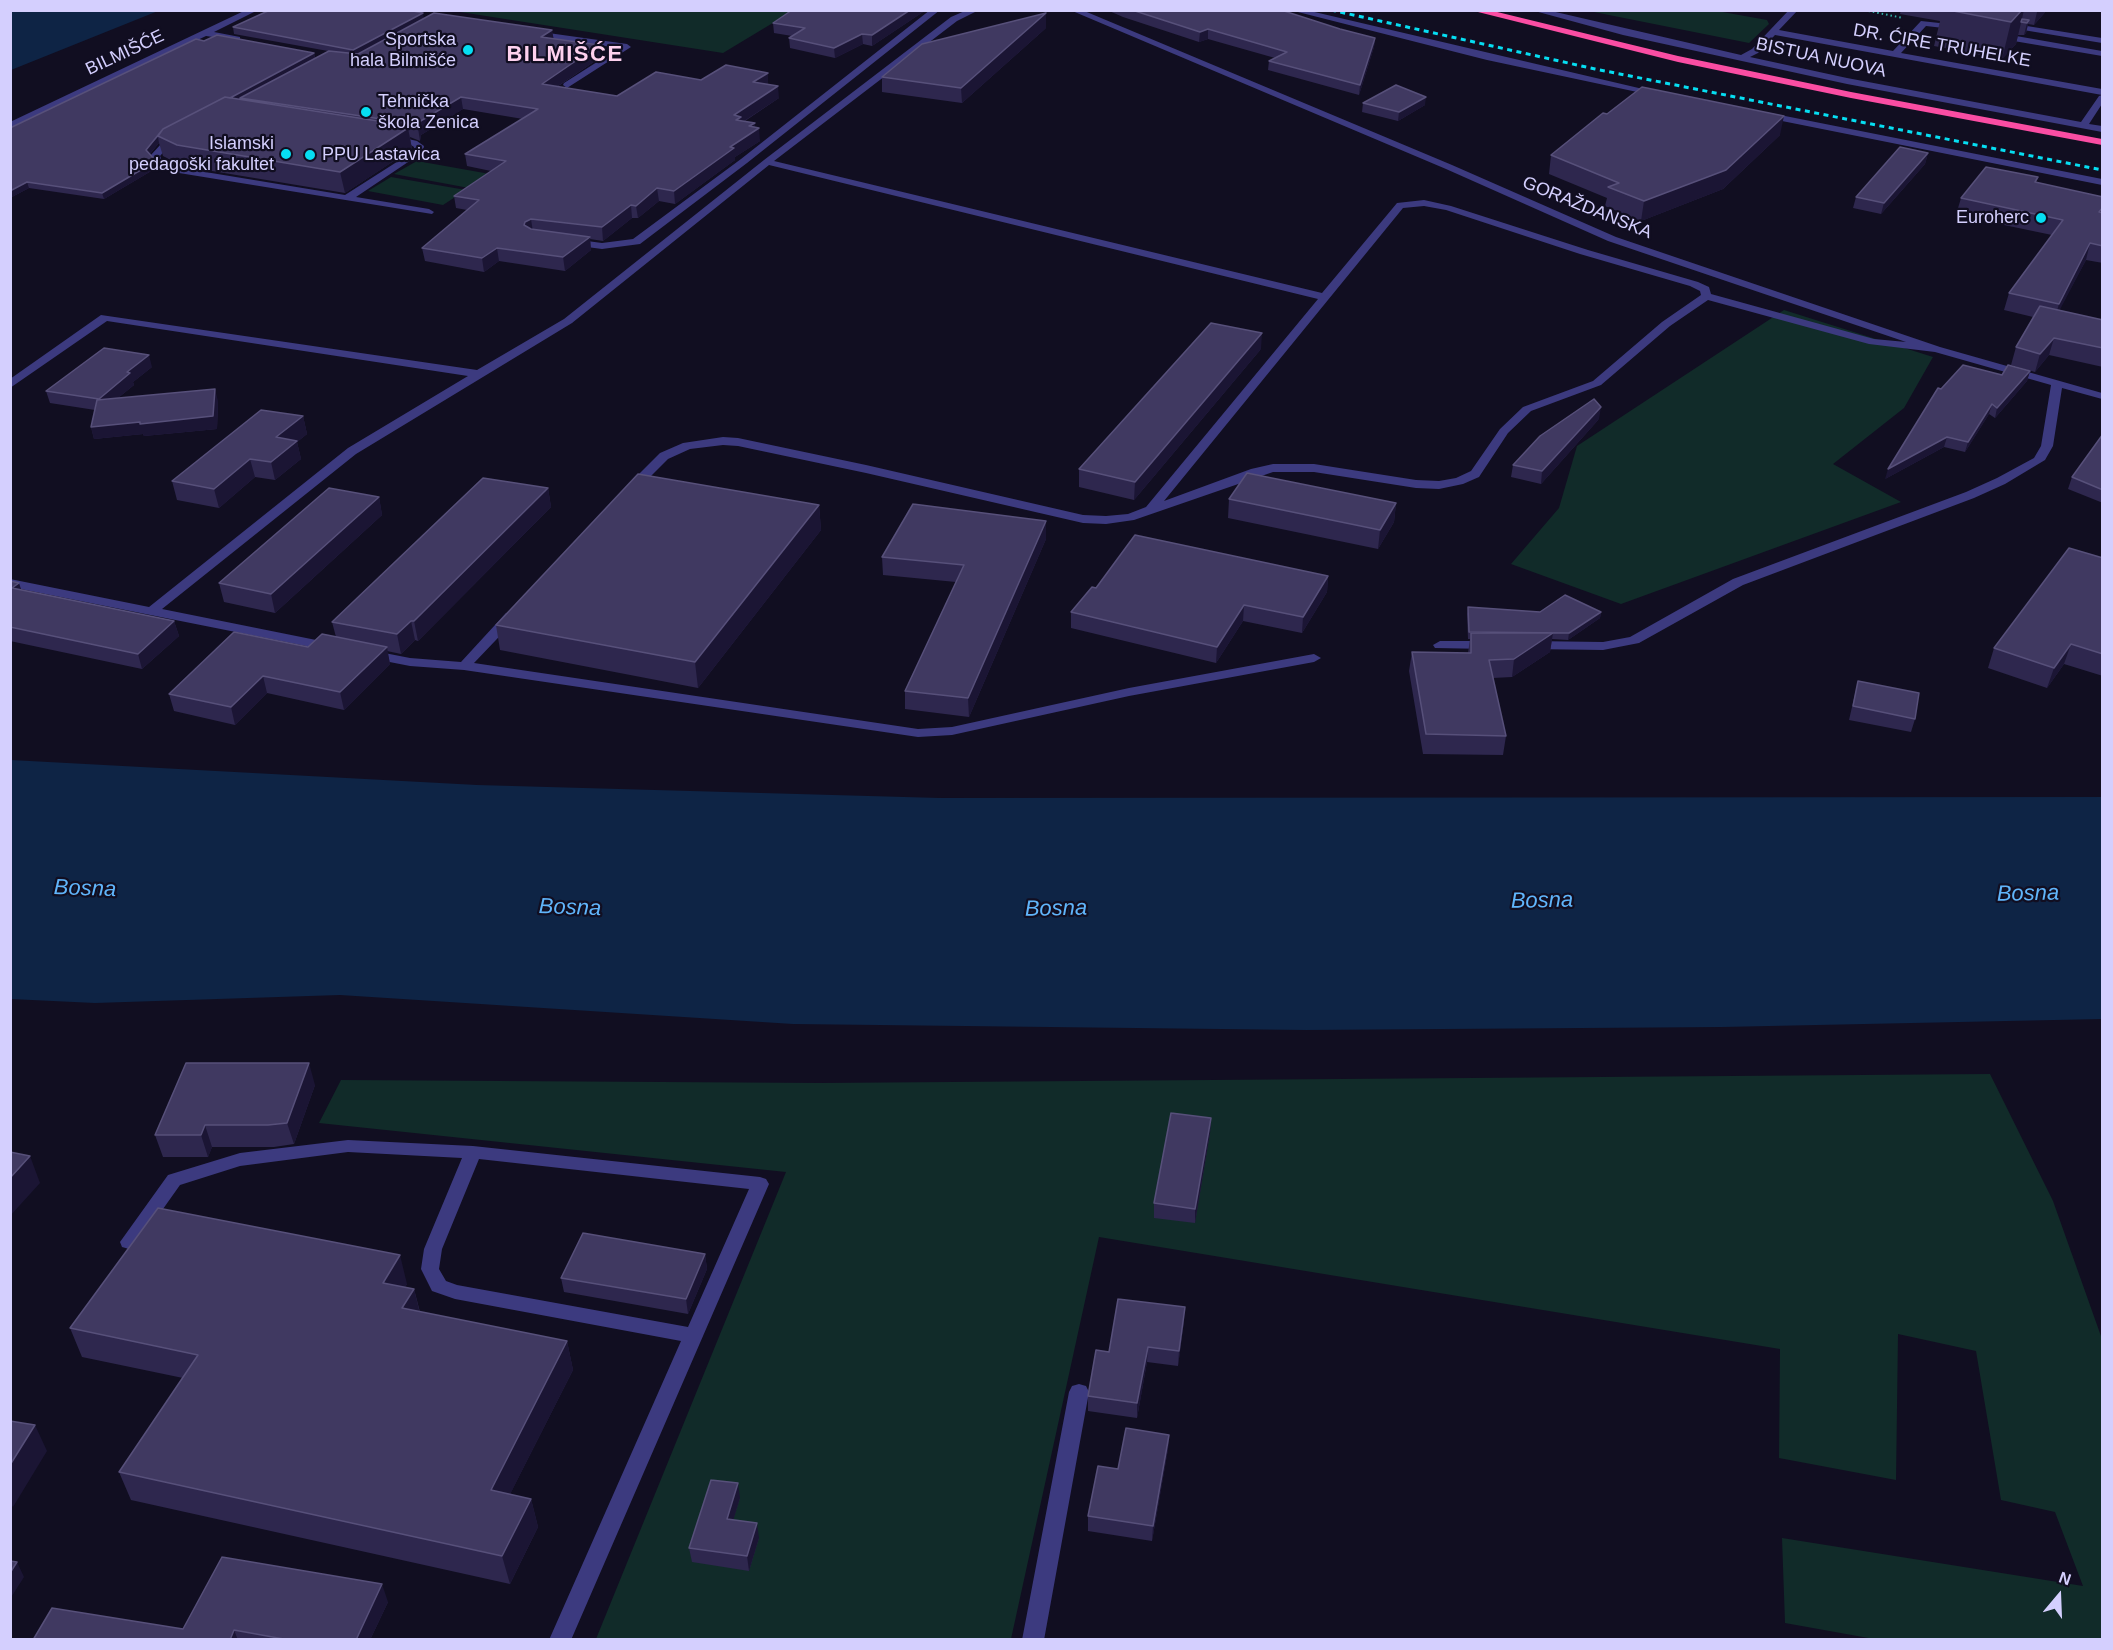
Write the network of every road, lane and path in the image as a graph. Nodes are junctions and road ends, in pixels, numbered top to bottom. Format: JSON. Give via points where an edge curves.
{"nodes":[{"id":1,"x":254,"y":10,"type":"edge"},
{"id":2,"x":936,"y":10,"type":"edge"},
{"id":3,"x":975,"y":10,"type":"edge"},
{"id":4,"x":1074,"y":10,"type":"edge"},
{"id":5,"x":1294,"y":10,"type":"edge"},
{"id":6,"x":1475,"y":10,"type":"edge"},
{"id":7,"x":1535,"y":10,"type":"edge"},
{"id":8,"x":1794,"y":10,"type":"edge"},
{"id":9,"x":1864,"y":10,"type":"edge"},
{"id":10,"x":1924,"y":23,"type":"junction"},
{"id":11,"x":2000,"y":23,"type":"dead end"},
{"id":12,"x":1969,"y":30,"type":"dead end"},
{"id":13,"x":525,"y":32,"type":"edge"},
{"id":14,"x":1775,"y":32,"type":"junction"},
{"id":15,"x":205,"y":33,"type":"junction"},
{"id":16,"x":1991,"y":34,"type":"dead end"},
{"id":17,"x":2103,"y":41,"type":"edge"},
{"id":18,"x":249,"y":42,"type":"edge"},
{"id":19,"x":1895,"y":54,"type":"junction"},
{"id":20,"x":2103,"y":54,"type":"edge"},
{"id":21,"x":1743,"y":58,"type":"junction"},
{"id":22,"x":567,"y":86,"type":"edge"},
{"id":23,"x":2103,"y":92,"type":"edge"},
{"id":24,"x":1663,"y":94,"type":"edge"},
{"id":25,"x":2103,"y":98,"type":"edge"},
{"id":26,"x":1757,"y":113,"type":"edge"},
{"id":27,"x":2084,"y":125,"type":"junction"},
{"id":28,"x":10,"y":126,"type":"edge"},
{"id":29,"x":2103,"y":129,"type":"edge"},
{"id":30,"x":185,"y":135,"type":"edge"},
{"id":31,"x":380,"y":136,"type":"edge"},
{"id":32,"x":2103,"y":142,"type":"edge"},
{"id":33,"x":767,"y":162,"type":"junction"},
{"id":34,"x":2103,"y":182,"type":"edge"},
{"id":35,"x":347,"y":198,"type":"junction"},
{"id":36,"x":429,"y":212,"type":"dead end"},
{"id":37,"x":566,"y":241,"type":"edge"},
{"id":38,"x":1706,"y":296,"type":"junction"},
{"id":39,"x":1324,"y":297,"type":"junction"},
{"id":40,"x":1936,"y":349,"type":"junction"},
{"id":41,"x":479,"y":374,"type":"junction"},
{"id":42,"x":10,"y":384,"type":"edge"},
{"id":43,"x":2057,"y":384,"type":"junction"},
{"id":44,"x":2103,"y":396,"type":"edge"},
{"id":45,"x":623,"y":498,"type":"edge"},
{"id":46,"x":1149,"y":511,"type":"junction"},
{"id":47,"x":10,"y":583,"type":"edge"},
{"id":48,"x":519,"y":607,"type":"edge"},
{"id":49,"x":150,"y":612,"type":"junction"},
{"id":50,"x":1440,"y":645,"type":"dead end"},
{"id":51,"x":1498,"y":645,"type":"edge"},
{"id":52,"x":1522,"y":645,"type":"edge"},
{"id":53,"x":1314,"y":658,"type":"dead end"},
{"id":54,"x":464,"y":666,"type":"junction"},
{"id":55,"x":473,"y":1152,"type":"junction"},
{"id":56,"x":129,"y":1242,"type":"dead end"},
{"id":57,"x":693,"y":1336,"type":"junction"},
{"id":58,"x":1079,"y":1392,"type":"dead end"},
{"id":59,"x":560,"y":1640,"type":"edge"},
{"id":60,"x":1033,"y":1640,"type":"edge"}],
"edges":[{"from":1,"to":15,"type":"street","name":"BILMIŠĆE"},
{"from":2,"to":37,"type":"street","via":[[636,242],[602,246]]},
{"from":3,"to":33,"type":"street","via":[[954,19]]},
{"from":4,"to":40,"type":"street","name":"GORAŽDANSKA","via":[[1612,239]]},
{"from":5,"to":24,"type":"street","via":[[1476,55]]},
{"from":6,"to":32,"type":"highway","via":[[1678,59]]},
{"from":7,"to":21,"type":"street","name":"BISTUA NUOVA"},
{"from":8,"to":14,"type":"street"},
{"from":9,"to":10,"type":"path"},
{"from":10,"to":12,"type":"street"},
{"from":10,"to":19,"type":"street"},
{"from":11,"to":17,"type":"street"},
{"from":13,"to":22,"type":"street","via":[[627,47]]},
{"from":14,"to":19,"type":"street","name":"DR. ĆIRE TRUHELKE"},
{"from":14,"to":21,"type":"street"},
{"from":15,"to":18,"type":"street"},
{"from":15,"to":28,"type":"street","name":"BILMIŠĆE"},
{"from":16,"to":20,"type":"street"},
{"from":19,"to":23,"type":"street","name":"DR. ĆIRE TRUHELKE"},
{"from":21,"to":27,"type":"street","name":"BISTUA NUOVA"},
{"from":25,"to":27,"type":"street"},
{"from":26,"to":34,"type":"street"},
{"from":27,"to":29,"type":"street","name":"BISTUA NUOVA"},
{"from":30,"to":35,"type":"street","via":[[155,156],[159,162],[179,170]]},
{"from":31,"to":35,"type":"street","via":[[414,143],[419,146],[418,152]]},
{"from":33,"to":39,"type":"street"},
{"from":33,"to":41,"type":"street","via":[[568,321]]},
{"from":35,"to":36,"type":"street"},
{"from":38,"to":39,"type":"street","via":[[1705,290],[1694,284],[1435,204],[1410,203],[1400,205]]},
{"from":38,"to":40,"type":"street","via":[[1872,342]]},
{"from":38,"to":46,"type":"street","via":[[1666,324],[1597,383],[1527,409],[1503,431],[1475,474],[1459,482],[1416,484],[1314,468],[1273,468]]},
{"from":39,"to":46,"type":"street"},
{"from":40,"to":43,"type":"street","name":"GORAŽDANSKA"},
{"from":41,"to":42,"type":"street","via":[[105,317]]},
{"from":41,"to":49,"type":"street","via":[[352,451]]},
{"from":43,"to":44,"type":"street","name":"GORAŽDANSKA"},
{"from":43,"to":52,"type":"street","via":[[2046,446],[2038,460],[2001,481],[1738,582],[1634,640],[1603,646]]},
{"from":45,"to":46,"type":"street","via":[[664,456],[687,446],[723,441],[1083,519],[1106,520]]},
{"from":47,"to":49,"type":"street"},
{"from":48,"to":54,"type":"street"},
{"from":49,"to":54,"type":"street","via":[[410,662]]},
{"from":50,"to":51,"type":"street"},
{"from":53,"to":54,"type":"street","via":[[1129,692],[952,731],[918,733]]},
{"from":55,"to":56,"type":"street","via":[[348,1146],[240,1160],[174,1180]]},
{"from":55,"to":57,"type":"street","via":[[434,1250],[430,1269],[439,1286]]},
{"from":55,"to":57,"type":"street","via":[[760,1184]]},
{"from":57,"to":59,"type":"street"},
{"from":58,"to":60,"type":"street"}]}
